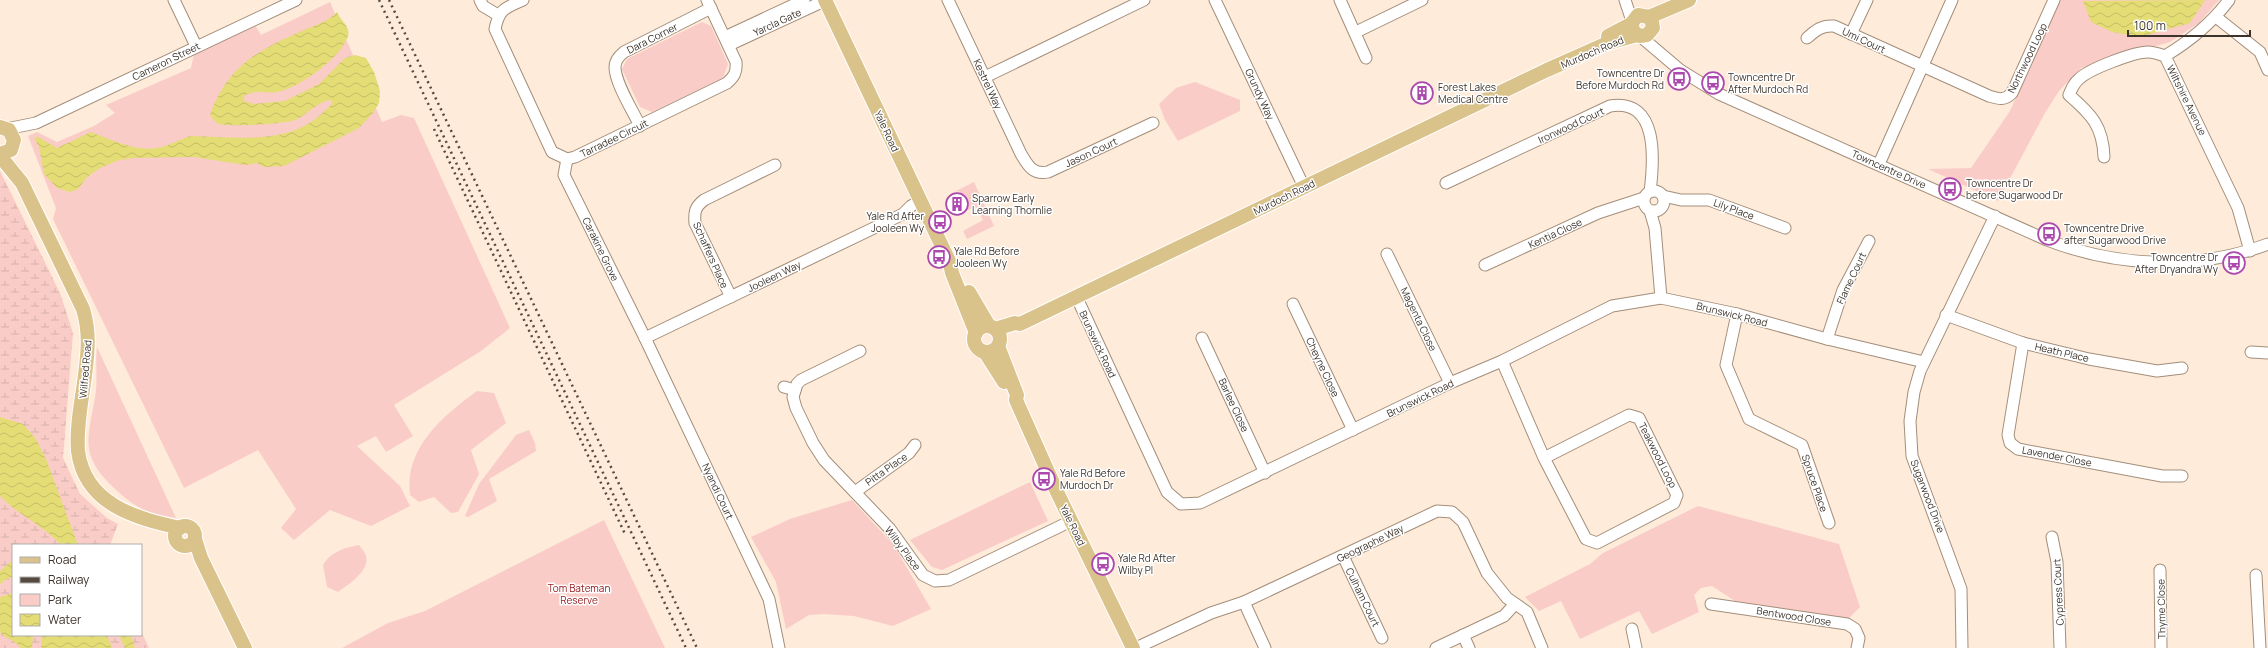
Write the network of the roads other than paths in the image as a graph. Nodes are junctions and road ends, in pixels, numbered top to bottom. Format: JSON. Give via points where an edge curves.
{"nodes":[{"id":1,"x":174,"y":0,"type":"edge"},
{"id":2,"x":296,"y":0,"type":"edge"},
{"id":3,"x":480,"y":0,"type":"edge"},
{"id":4,"x":523,"y":0,"type":"edge"},
{"id":5,"x":804,"y":0,"type":"edge"},
{"id":6,"x":826,"y":0,"type":"edge"},
{"id":7,"x":948,"y":0,"type":"edge"},
{"id":8,"x":1144,"y":0,"type":"edge"},
{"id":9,"x":1215,"y":0,"type":"edge"},
{"id":10,"x":1340,"y":0,"type":"edge"},
{"id":11,"x":1422,"y":0,"type":"edge"},
{"id":12,"x":1626,"y":0,"type":"edge"},
{"id":13,"x":1630,"y":0,"type":"edge"},
{"id":14,"x":1867,"y":0,"type":"edge"},
{"id":15,"x":1952,"y":0,"type":"edge"},
{"id":16,"x":2054,"y":0,"type":"edge"},
{"id":17,"x":2229,"y":0,"type":"edge"},
{"id":18,"x":1683,"y":3,"type":"edge"},
{"id":19,"x":709,"y":4,"type":"edge"},
{"id":20,"x":498,"y":15,"type":"junction"},
{"id":21,"x":2216,"y":17,"type":"junction"},
{"id":22,"x":1642,"y":25,"type":"junction"},
{"id":23,"x":1356,"y":32,"type":"junction"},
{"id":24,"x":1851,"y":34,"type":"junction"},
{"id":25,"x":1807,"y":38,"type":"dead end"},
{"id":26,"x":727,"y":41,"type":"junction"},
{"id":27,"x":196,"y":46,"type":"junction"},
{"id":28,"x":2165,"y":56,"type":"junction"},
{"id":29,"x":1366,"y":58,"type":"dead end"},
{"id":30,"x":1923,"y":67,"type":"junction"},
{"id":31,"x":2268,"y":70,"type":"edge"},
{"id":32,"x":985,"y":77,"type":"junction"},
{"id":33,"x":1152,"y":122,"type":"dead end"},
{"id":34,"x":36,"y":123,"type":"junction"},
{"id":35,"x":640,"y":126,"type":"junction"},
{"id":36,"x":2,"y":127,"type":"edge"},
{"id":37,"x":13,"y":145,"type":"junction"},
{"id":38,"x":0,"y":155,"type":"edge"},
{"id":39,"x":2104,"y":157,"type":"dead end"},
{"id":40,"x":567,"y":159,"type":"junction"},
{"id":41,"x":1879,"y":164,"type":"junction"},
{"id":42,"x":775,"y":165,"type":"dead end"},
{"id":43,"x":1029,"y":167,"type":"joint"},
{"id":44,"x":22,"y":183,"type":"junction"},
{"id":45,"x":1446,"y":183,"type":"dead end"},
{"id":46,"x":1304,"y":187,"type":"junction"},
{"id":47,"x":1654,"y":202,"type":"junction"},
{"id":48,"x":922,"y":205,"type":"junction"},
{"id":49,"x":1995,"y":216,"type":"junction"},
{"id":50,"x":1786,"y":228,"type":"dead end"},
{"id":51,"x":1869,"y":241,"type":"dead end"},
{"id":52,"x":2268,"y":244,"type":"edge"},
{"id":53,"x":2250,"y":251,"type":"junction"},
{"id":54,"x":1387,"y":254,"type":"dead end"},
{"id":55,"x":950,"y":262,"type":"junction"},
{"id":56,"x":1485,"y":265,"type":"dead end"},
{"id":57,"x":731,"y":297,"type":"junction"},
{"id":58,"x":1078,"y":298,"type":"junction"},
{"id":59,"x":1661,"y":298,"type":"junction"},
{"id":60,"x":1293,"y":304,"type":"dead end"},
{"id":61,"x":1737,"y":314,"type":"junction"},
{"id":62,"x":1946,"y":315,"type":"junction"},
{"id":63,"x":976,"y":333,"type":"junction"},
{"id":64,"x":645,"y":338,"type":"junction"},
{"id":65,"x":1202,"y":338,"type":"dead end"},
{"id":66,"x":994,"y":339,"type":"junction"},
{"id":67,"x":1827,"y":339,"type":"junction"},
{"id":68,"x":2023,"y":343,"type":"junction"},
{"id":69,"x":860,"y":351,"type":"dead end"},
{"id":70,"x":2252,"y":352,"type":"dead end"},
{"id":71,"x":2268,"y":353,"type":"edge"},
{"id":72,"x":1502,"y":361,"type":"junction"},
{"id":73,"x":1922,"y":367,"type":"junction"},
{"id":74,"x":2182,"y":368,"type":"dead end"},
{"id":75,"x":1450,"y":383,"type":"junction"},
{"id":76,"x":1353,"y":430,"type":"junction"},
{"id":77,"x":915,"y":445,"type":"dead end"},
{"id":78,"x":1544,"y":458,"type":"junction"},
{"id":79,"x":1265,"y":473,"type":"junction"},
{"id":80,"x":2182,"y":476,"type":"dead end"},
{"id":81,"x":855,"y":492,"type":"junction"},
{"id":82,"x":1071,"y":521,"type":"junction"},
{"id":83,"x":1828,"y":523,"type":"dead end"},
{"id":84,"x":2052,"y":537,"type":"dead end"},
{"id":85,"x":1343,"y":556,"type":"junction"},
{"id":86,"x":2160,"y":570,"type":"dead end"},
{"id":87,"x":2256,"y":575,"type":"dead end"},
{"id":88,"x":1511,"y":601,"type":"junction"},
{"id":89,"x":1244,"y":602,"type":"junction"},
{"id":90,"x":1711,"y":604,"type":"dead end"},
{"id":91,"x":1632,"y":629,"type":"dead end"},
{"id":92,"x":1463,"y":635,"type":"junction"},
{"id":93,"x":1382,"y":638,"type":"dead end"},
{"id":94,"x":245,"y":648,"type":"edge"},
{"id":95,"x":779,"y":648,"type":"edge"},
{"id":96,"x":1135,"y":648,"type":"edge"},
{"id":97,"x":1265,"y":648,"type":"edge"},
{"id":98,"x":1436,"y":648,"type":"edge"},
{"id":99,"x":1469,"y":648,"type":"edge"},
{"id":100,"x":1542,"y":648,"type":"edge"},
{"id":101,"x":1636,"y":648,"type":"edge"},
{"id":102,"x":1857,"y":648,"type":"edge"},
{"id":103,"x":1962,"y":648,"type":"edge"},
{"id":104,"x":2060,"y":648,"type":"edge"},
{"id":105,"x":2161,"y":648,"type":"edge"},
{"id":106,"x":2260,"y":648,"type":"edge"}],
"edges":[{"from":1,"to":27,"type":"street"},
{"from":2,"to":27,"type":"street","name":"Cameron Street"},
{"from":3,"to":20,"type":"street","via":[[484,6]]},
{"from":4,"to":20,"type":"street","via":[[504,9]]},
{"from":5,"to":26,"type":"street","name":"Yarcla Gate"},
{"from":6,"to":26,"type":"street","name":"Yarcla Gate"},
{"from":6,"to":48,"type":"main road","name":"Yale Road"},
{"from":7,"to":32,"type":"street","name":"Kestrel Way"},
{"from":8,"to":32,"type":"street"},
{"from":9,"to":46,"type":"street","name":"Grundy Way"},
{"from":10,"to":23,"type":"street"},
{"from":11,"to":23,"type":"street"},
{"from":12,"to":22,"type":"street","name":"Towncentre Drive"},
{"from":13,"to":22,"type":"street"},
{"from":14,"to":24,"type":"street"},
{"from":15,"to":30,"type":"street"},
{"from":16,"to":30,"type":"street","name":"Northwood Loop","via":[[2012,93],[2006,99],[1989,96]]},
{"from":17,"to":21,"type":"street"},
{"from":18,"to":22,"type":"main road","name":"Murdoch Road"},
{"from":19,"to":26,"type":"street","name":"Tarradee Circuit"},
{"from":19,"to":35,"type":"street","name":"Dara Corner","via":[[617,58],[616,76]]},
{"from":20,"to":40,"type":"street","name":"Tarradee Circuit","via":[[496,29],[552,152]]},
{"from":21,"to":28,"type":"street","via":[[2190,40]]},
{"from":21,"to":31,"type":"street","via":[[2260,52]]},
{"from":22,"to":41,"type":"street","name":"Towncentre Drive","via":[[1662,55],[1712,90]]},
{"from":22,"to":46,"type":"main road","name":"Murdoch Road","via":[[1591,44],[1547,70]]},
{"from":23,"to":29,"type":"street"},
{"from":24,"to":25,"type":"street","name":"Umi Court","via":[[1826,25],[1818,28]]},
{"from":24,"to":30,"type":"street","name":"Umi Court"},
{"from":26,"to":35,"type":"street","name":"Tarradee Circuit","via":[[736,62],[733,78]]},
{"from":27,"to":34,"type":"street","name":"Cameron Street"},
{"from":28,"to":39,"type":"street","name":"Wiltshire Avenue","via":[[2156,52],[2146,52],[2098,67],[2080,78],[2073,86],[2069,94],[2090,112],[2099,128]]},
{"from":28,"to":53,"type":"street","name":"Wiltshire Avenue","via":[[2238,208]]},
{"from":30,"to":41,"type":"street"},
{"from":32,"to":43,"type":"street","name":"Kestrel Way"},
{"from":33,"to":43,"type":"street","name":"Jason Court","via":[[1048,172],[1037,173]]},
{"from":34,"to":36,"type":"street","name":"Cameron Street"},
{"from":34,"to":37,"type":"street","name":"Cameron Street"},
{"from":35,"to":40,"type":"street","name":"Tarradee Circuit"},
{"from":36,"to":37,"type":"main road","name":"Wilfred Road","via":[[12,133]]},
{"from":37,"to":38,"type":"main road","via":[[8,152]]},
{"from":37,"to":44,"type":"main road","name":"Wilfred Road"},
{"from":38,"to":44,"type":"main road","name":"Wilfred Road"},
{"from":40,"to":64,"type":"street","name":"Carakine Grove","via":[[564,175]]},
{"from":41,"to":49,"type":"street","name":"Towncentre Drive"},
{"from":42,"to":57,"type":"street","name":"Schaffers Place","via":[[704,200],[689,212]]},
{"from":44,"to":94,"type":"main road","name":"Wilfred Road","via":[[83,309],[88,325],[78,432],[80,462],[95,488],[110,503],[126,513],[178,531],[179,544],[191,543],[201,558]]},
{"from":45,"to":47,"type":"street","name":"Ironwood Court","via":[[1610,106],[1618,105],[1627,106],[1640,113],[1647,123],[1651,137]]},
{"from":46,"to":58,"type":"main road","name":"Murdoch Road"},
{"from":47,"to":50,"type":"street","name":"Lily Place","via":[[1710,200]]},
{"from":47,"to":56,"type":"street","name":"Kentia Close","via":[[1626,204],[1598,213]]},
{"from":47,"to":59,"type":"street","name":"Ironwood Court"},
{"from":48,"to":55,"type":"main road","name":"Yale Road"},
{"from":48,"to":57,"type":"street","name":"Jooleen Way","via":[[914,214],[903,214]]},
{"from":49,"to":53,"type":"street","name":"Towncentre Drive","via":[[2062,246],[2106,258],[2161,263],[2223,257]]},
{"from":49,"to":62,"type":"street","name":"Sugarwood Drive"},
{"from":51,"to":67,"type":"street","name":"Flame Court","via":[[1843,290]]},
{"from":52,"to":53,"type":"street","name":"Towncentre Drive"},
{"from":54,"to":75,"type":"street","name":"Magenta Close"},
{"from":55,"to":63,"type":"main road","name":"Yale Road"},
{"from":55,"to":66,"type":"main road","name":"Yale Road","via":[[959,269]]},
{"from":57,"to":64,"type":"street","name":"Jooleen Way"},
{"from":58,"to":66,"type":"main road","name":"Murdoch Road","via":[[1020,324],[1017,329]]},
{"from":58,"to":79,"type":"street","name":"Brunswick Road","via":[[1167,492],[1181,504],[1200,503]]},
{"from":59,"to":61,"type":"street","name":"Brunswick Road"},
{"from":59,"to":72,"type":"street","name":"Brunswick Road","via":[[1612,306]]},
{"from":60,"to":76,"type":"street","name":"Cheyne Close"},
{"from":61,"to":67,"type":"street","name":"Brunswick Road"},
{"from":61,"to":83,"type":"street","name":"Spruce Place","via":[[1726,365],[1748,419],[1802,445]]},
{"from":62,"to":68,"type":"street","name":"Heath Place"},
{"from":62,"to":73,"type":"street","name":"Sugarwood Drive"},
{"from":63,"to":66,"type":"main road","name":"Murdoch Road","via":[[981,327]]},
{"from":63,"to":66,"type":"main road","name":"Yale Road","via":[[975,345]]},
{"from":64,"to":95,"type":"street","name":"Nyandi Court","via":[[769,599]]},
{"from":65,"to":79,"type":"street","name":"Barlee Close"},
{"from":66,"to":82,"type":"main road","name":"Yale Road","via":[[1017,395],[1016,400]]},
{"from":67,"to":73,"type":"street","name":"Brunswick Road","via":[[1887,353]]},
{"from":68,"to":74,"type":"street","name":"Heath Place","via":[[2089,359],[2157,371]]},
{"from":68,"to":80,"type":"street","name":"Lavender Close","via":[[2008,435],[2010,443],[2018,449],[2162,476]]},
{"from":69,"to":81,"type":"street","name":"Wilby Place","via":[[806,377],[789,389],[812,443],[824,460]]},
{"from":70,"to":71,"type":"street"},
{"from":72,"to":75,"type":"street","name":"Brunswick Road"},
{"from":72,"to":78,"type":"street","name":"Teakwood Loop"},
{"from":73,"to":103,"type":"street","name":"Sugarwood Drive","via":[[1914,392],[1910,421],[1912,456],[1961,588]]},
{"from":75,"to":76,"type":"street","name":"Brunswick Road"},
{"from":76,"to":79,"type":"street","name":"Brunswick Road"},
{"from":77,"to":81,"type":"street","name":"Pitta Place","via":[[909,453]]},
{"from":78,"to":78,"type":"street","name":"Teakwood Loop","via":[[1586,539],[1592,542],[1597,543],[1674,503],[1677,495],[1639,418],[1629,415]]},
{"from":81,"to":82,"type":"street","name":"Wilby Place","via":[[890,529],[924,575],[935,581],[949,580]]},
{"from":82,"to":96,"type":"main road","name":"Yale Road"},
{"from":84,"to":104,"type":"street","name":"Cypress Court","via":[[2057,562]]},
{"from":85,"to":88,"type":"street","name":"Geographe Way","via":[[1437,511],[1452,512],[1463,522],[1486,573]]},
{"from":85,"to":89,"type":"street","name":"Geographe Way"},
{"from":85,"to":93,"type":"street","name":"Culham Court"},
{"from":86,"to":105,"type":"street","name":"Thyme Close"},
{"from":87,"to":106,"type":"street"},
{"from":88,"to":92,"type":"street","via":[[1504,616]]},
{"from":88,"to":100,"type":"street","name":"Geographe Way","via":[[1527,612]]},
{"from":89,"to":96,"type":"street","name":"Geographe Way","via":[[1211,613]]},
{"from":89,"to":97,"type":"street"},
{"from":90,"to":102,"type":"street","name":"Bentwood Close","via":[[1847,624],[1855,628],[1859,638]]},
{"from":91,"to":101,"type":"street"},
{"from":92,"to":98,"type":"street"},
{"from":92,"to":99,"type":"street"}]}
